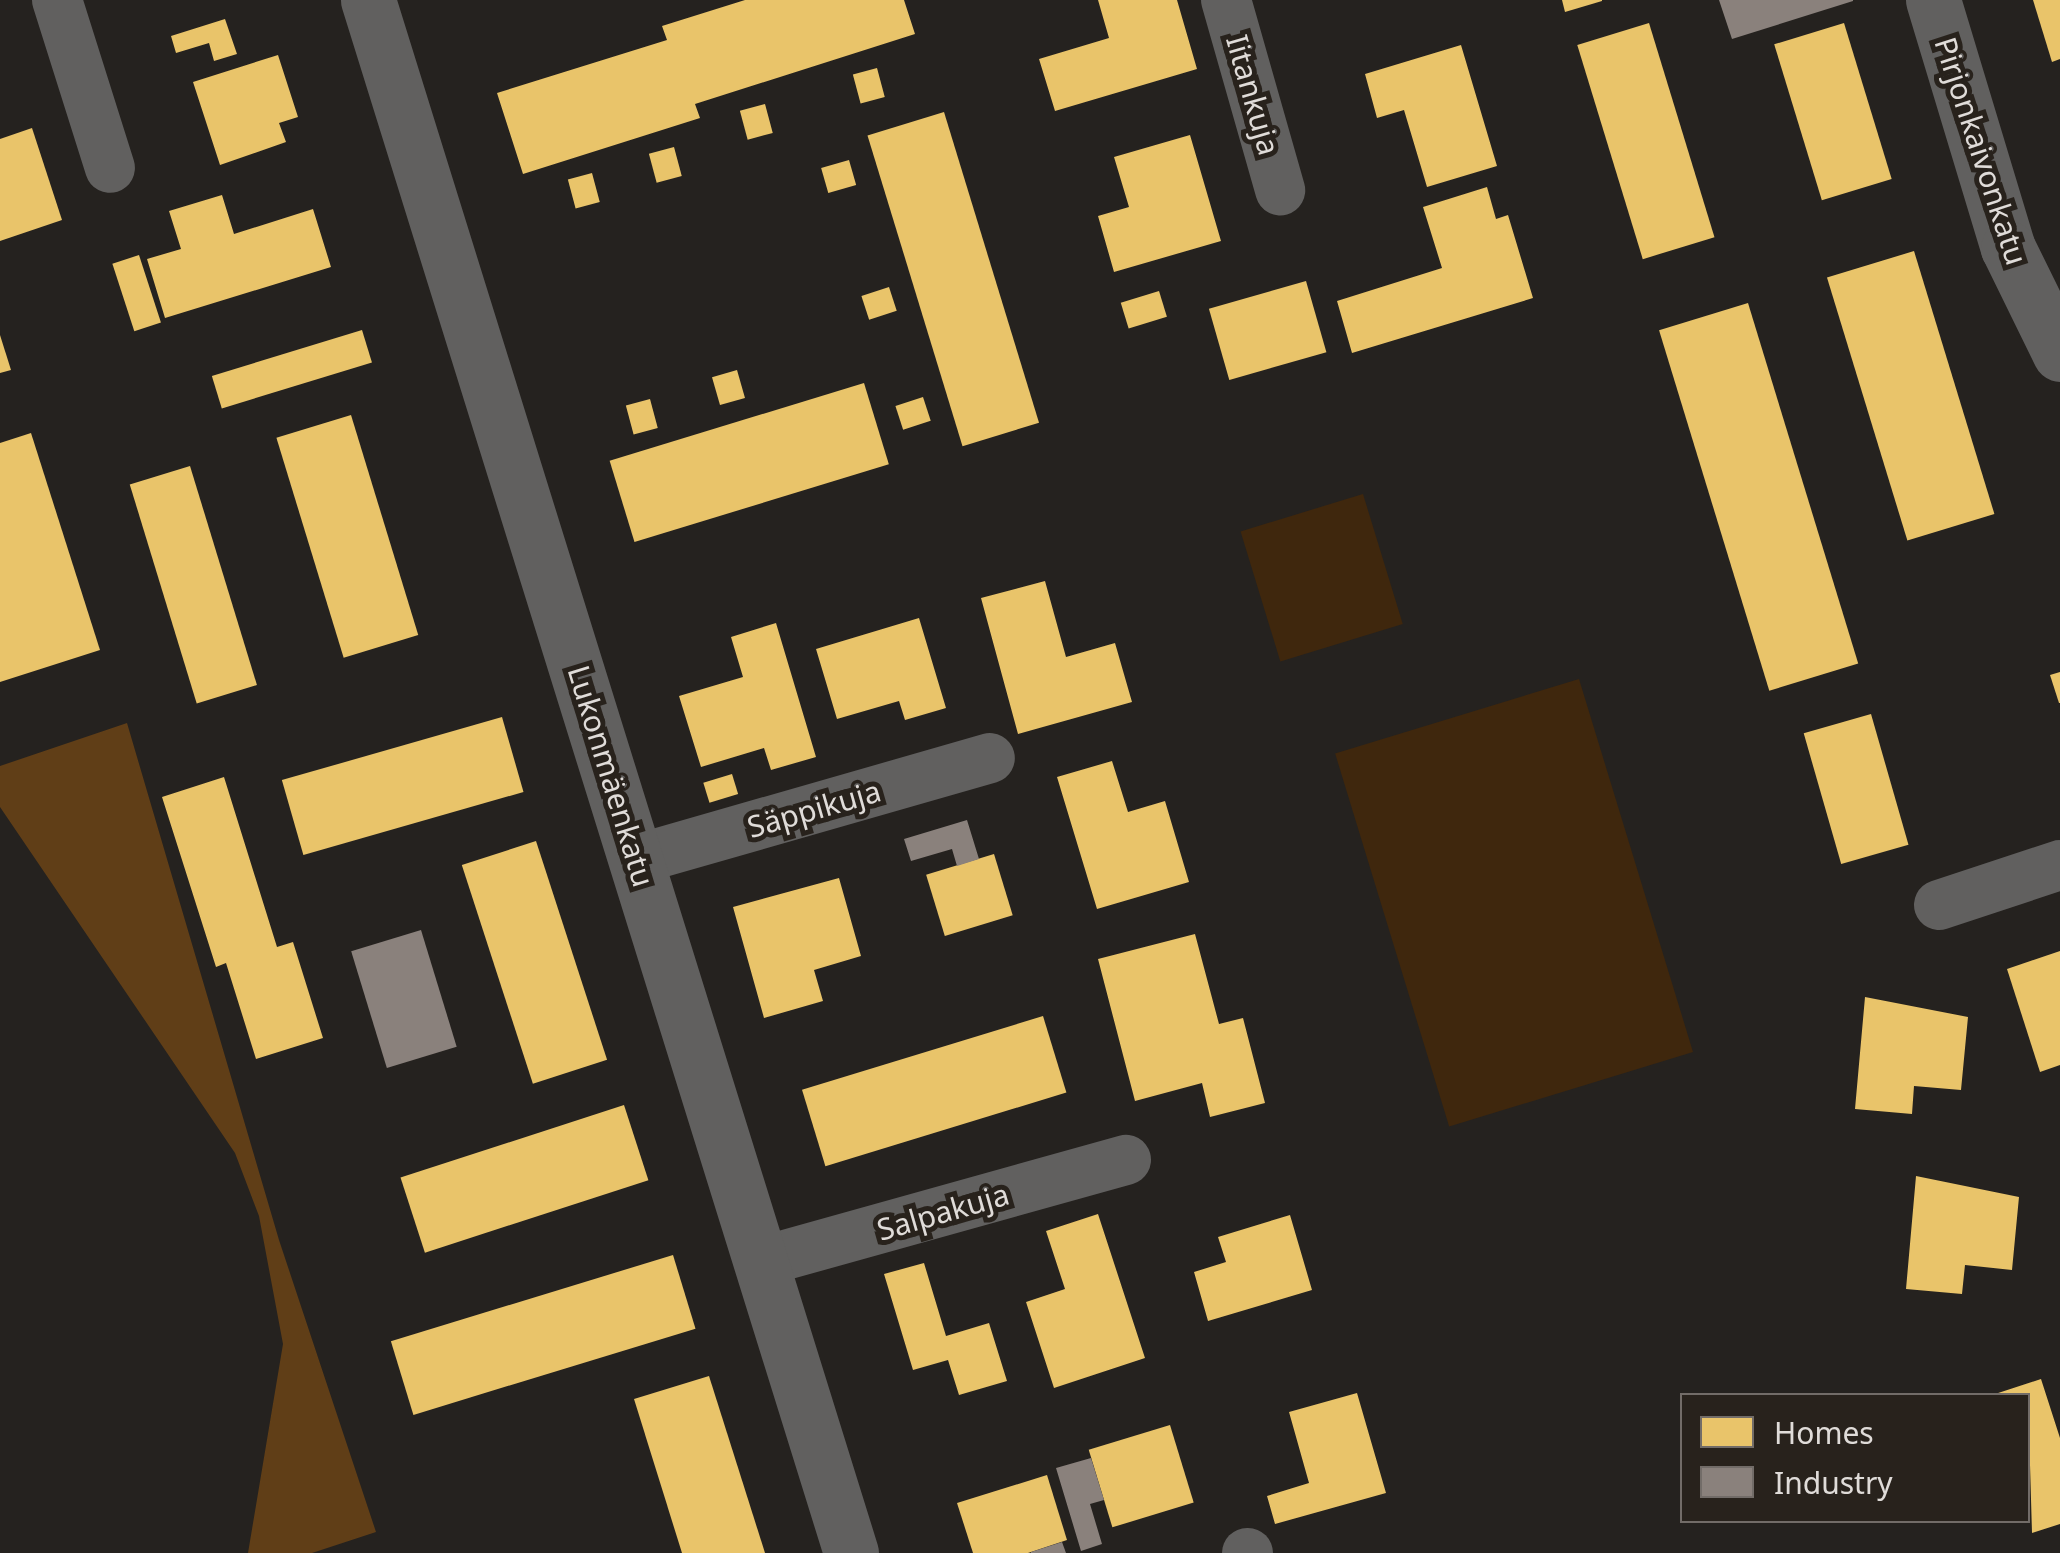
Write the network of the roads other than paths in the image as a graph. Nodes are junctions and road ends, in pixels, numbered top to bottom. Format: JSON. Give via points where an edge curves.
{"nodes":[{"id":1,"x":57,"y":0,"type":"edge"},
{"id":2,"x":368,"y":0,"type":"edge"},
{"id":3,"x":1226,"y":0,"type":"edge"},
{"id":4,"x":1932,"y":0,"type":"edge"},
{"id":5,"x":110,"y":168,"type":"dead end"},
{"id":6,"x":1280,"y":190,"type":"dead end"},
{"id":7,"x":2060,"y":354,"type":"edge"},
{"id":8,"x":990,"y":758,"type":"dead end"},
{"id":9,"x":638,"y":859,"type":"junction"},
{"id":10,"x":2060,"y":865,"type":"edge"},
{"id":11,"x":1939,"y":904,"type":"dead end"},
{"id":12,"x":1126,"y":1160,"type":"dead end"},
{"id":13,"x":760,"y":1262,"type":"junction"},
{"id":14,"x":851,"y":1553,"type":"edge"}],
"edges":[{"from":1,"to":5,"type":"street"},
{"from":2,"to":9,"type":"street","name":"Lukonmäenkatu"},
{"from":3,"to":6,"type":"street","name":"Iitankuja"},
{"from":4,"to":7,"type":"street","name":"Pirjonkaivonkatu","via":[[2008,248]]},
{"from":8,"to":9,"type":"street","name":"Säppikuja"},
{"from":9,"to":13,"type":"street","name":"Lukonmäenkatu"},
{"from":10,"to":11,"type":"street"},
{"from":12,"to":13,"type":"street","name":"Salpakuja"},
{"from":13,"to":14,"type":"street","name":"Lukonmäenkatu"}]}
